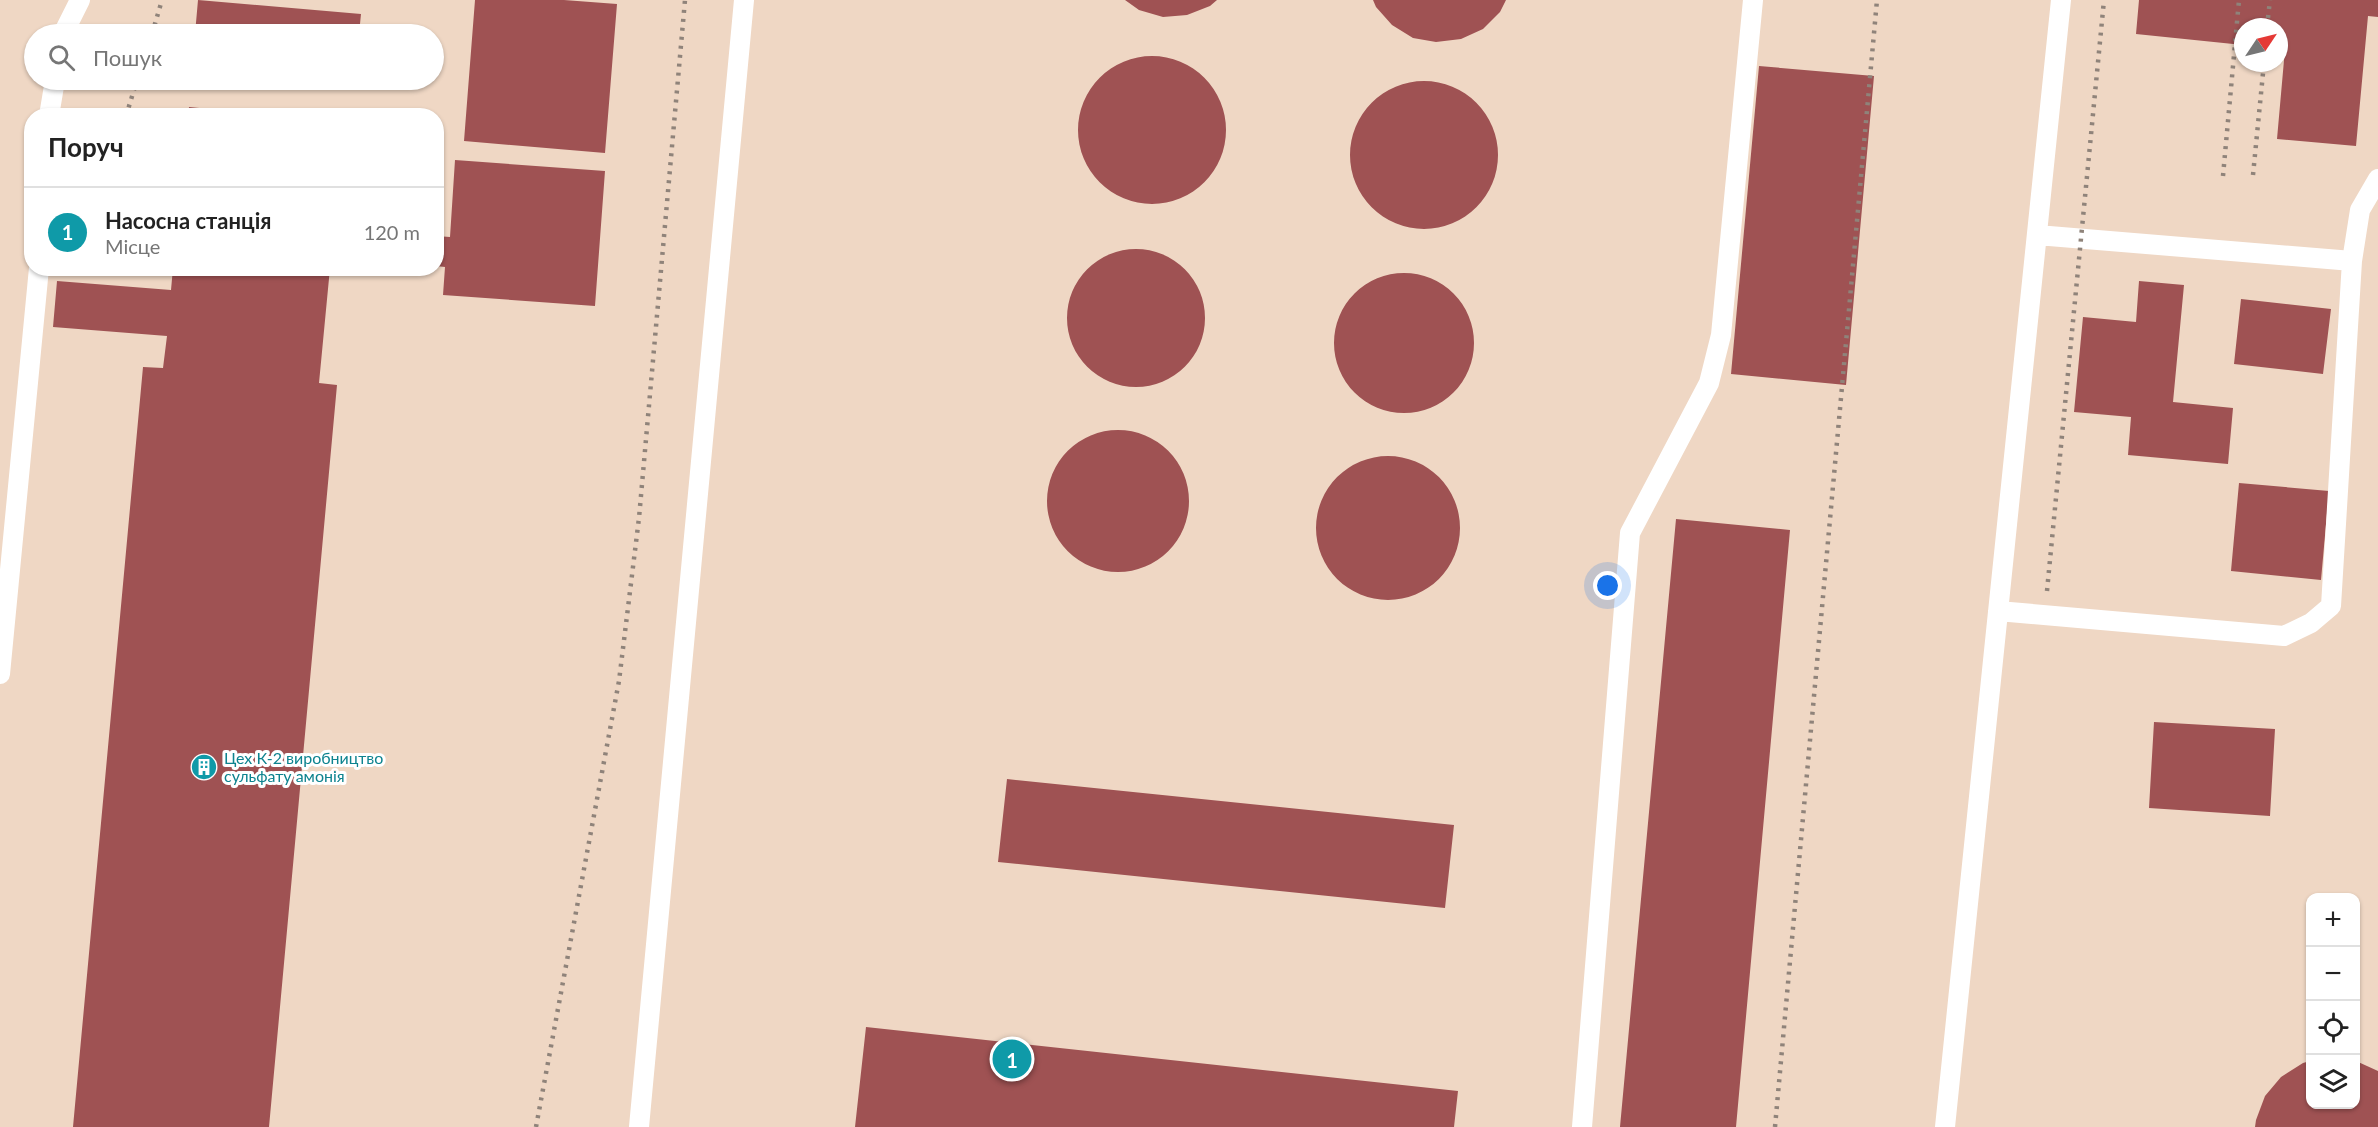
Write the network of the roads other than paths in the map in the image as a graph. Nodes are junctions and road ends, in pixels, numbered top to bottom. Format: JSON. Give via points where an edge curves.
{"nodes":[{"id":1,"x":80,"y":0,"type":"edge"},
{"id":2,"x":744,"y":0,"type":"edge"},
{"id":3,"x":1753,"y":0,"type":"edge"},
{"id":4,"x":2061,"y":0,"type":"edge"},
{"id":5,"x":68,"y":24,"type":"edge"},
{"id":6,"x":53,"y":90,"type":"edge"},
{"id":7,"x":50,"y":108,"type":"edge"},
{"id":8,"x":2378,"y":179,"type":"edge"},
{"id":9,"x":2037,"y":235,"type":"junction"},
{"id":10,"x":2352,"y":261,"type":"junction"},
{"id":11,"x":38,"y":276,"type":"edge"},
{"id":12,"x":1998,"y":611,"type":"junction"},
{"id":13,"x":2,"y":629,"type":"edge"},
{"id":14,"x":0,"y":674,"type":"edge"},
{"id":15,"x":639,"y":1127,"type":"edge"},
{"id":16,"x":1581,"y":1127,"type":"edge"},
{"id":17,"x":1945,"y":1127,"type":"edge"}],
"edges":[{"from":1,"to":5,"type":"lane"},
{"from":2,"to":15,"type":"lane"},
{"from":3,"to":16,"type":"lane","via":[[1721,335],[1709,383],[1630,533]]},
{"from":4,"to":9,"type":"lane"},
{"from":6,"to":7,"type":"lane"},
{"from":8,"to":10,"type":"lane","via":[[2360,210]]},
{"from":9,"to":10,"type":"lane"},
{"from":9,"to":12,"type":"lane"},
{"from":10,"to":12,"type":"lane","via":[[2331,606],[2311,623],[2284,636]]},
{"from":11,"to":13,"type":"lane"},
{"from":12,"to":17,"type":"lane"},
{"from":13,"to":14,"type":"lane"}]}
